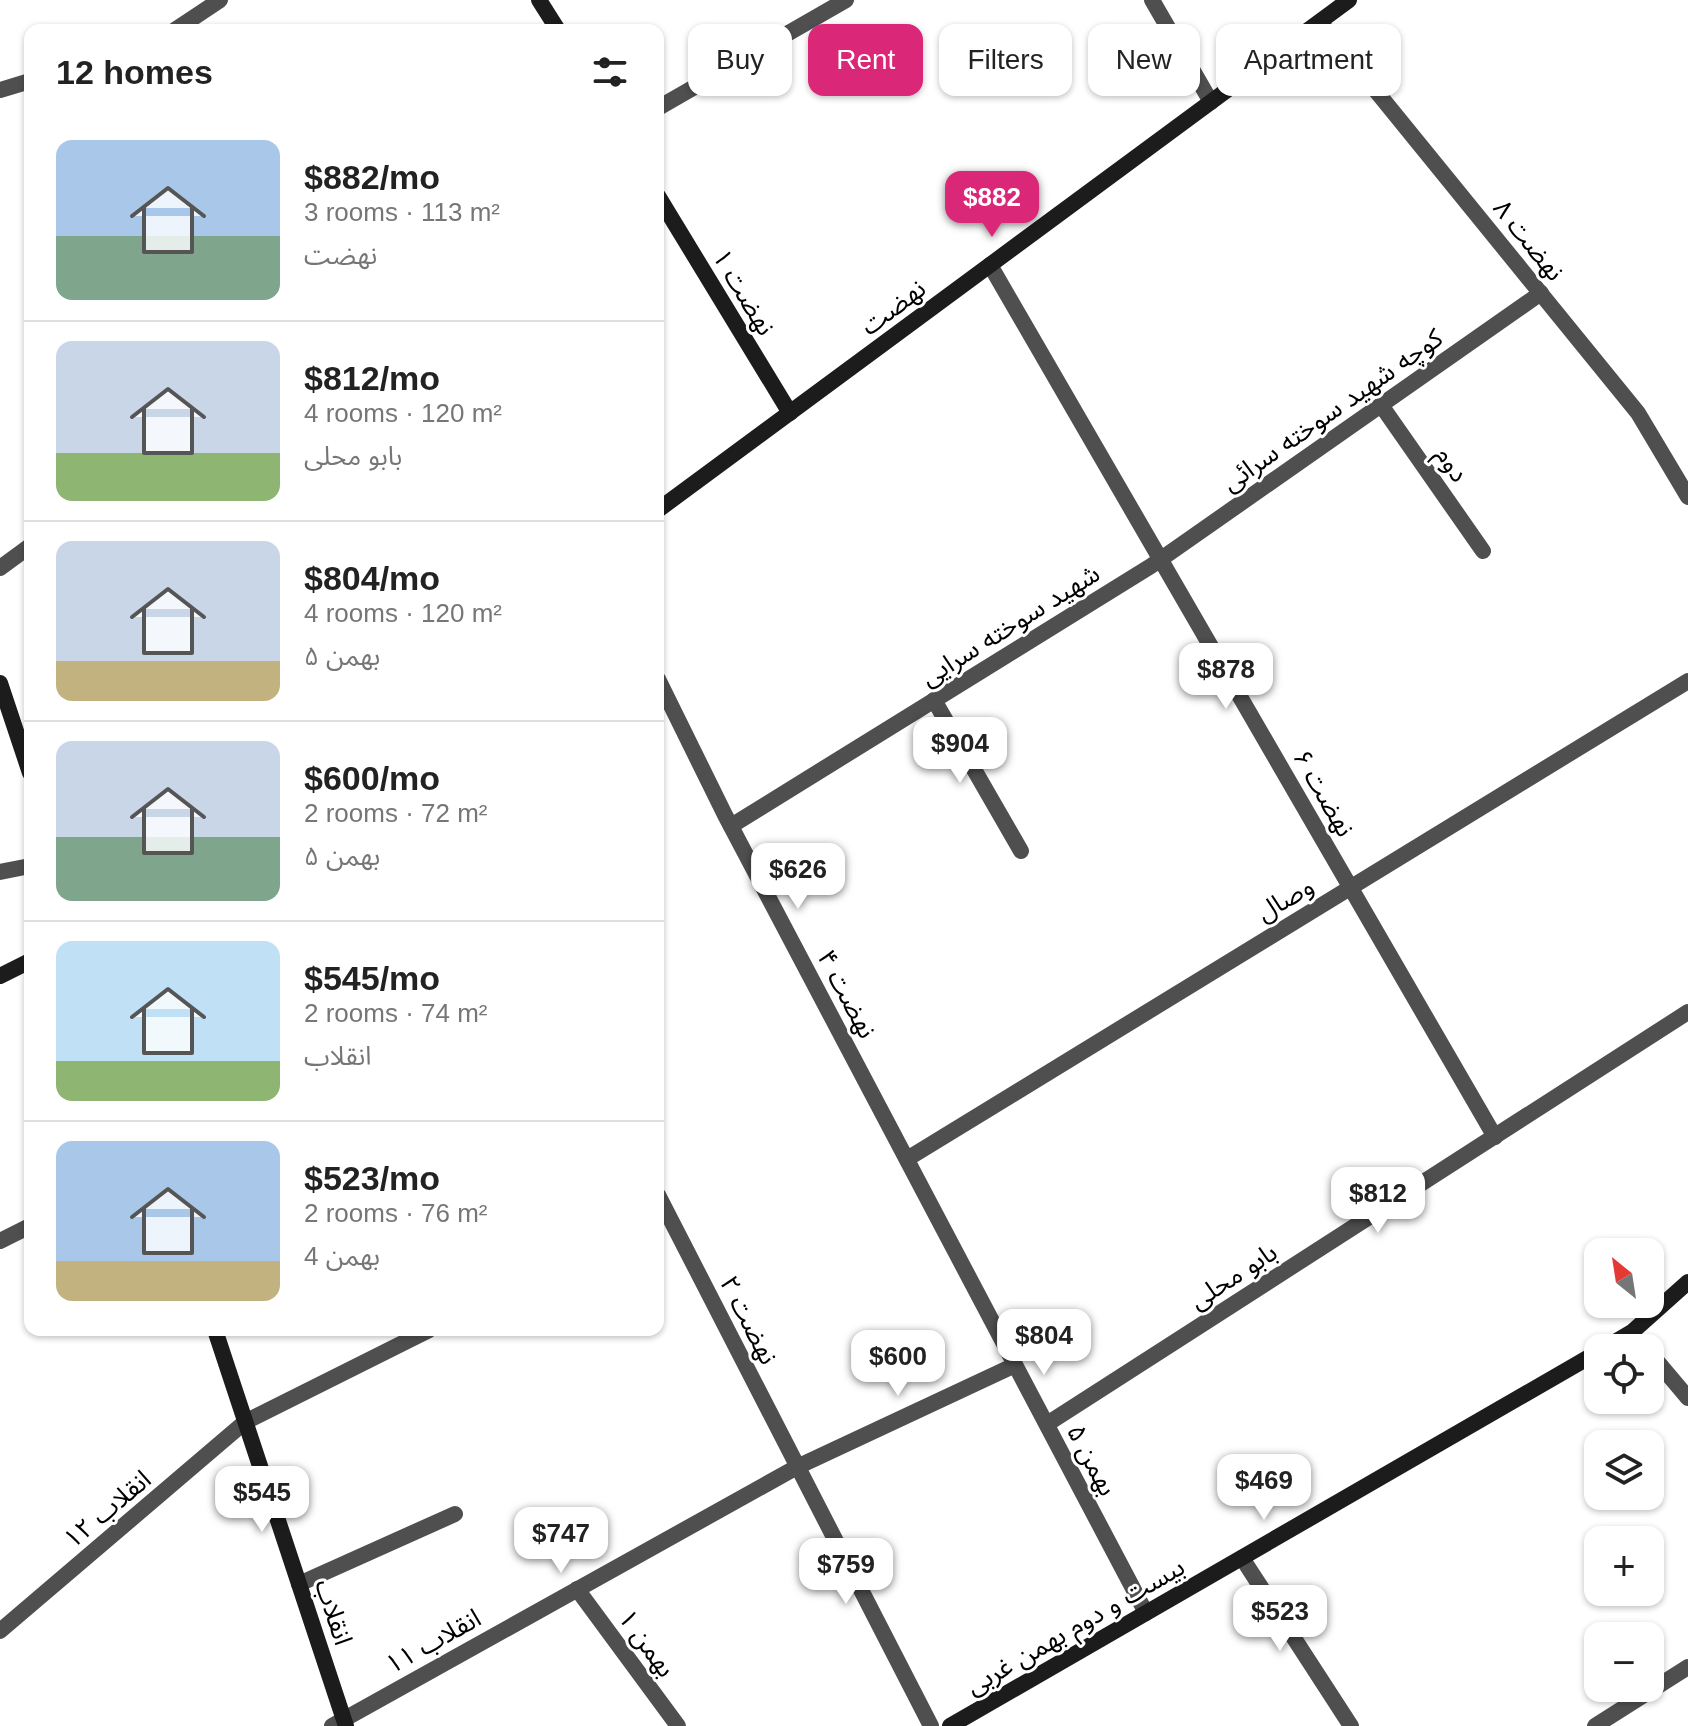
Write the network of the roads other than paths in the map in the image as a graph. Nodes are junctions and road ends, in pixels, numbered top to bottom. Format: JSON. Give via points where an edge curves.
{"nodes":[{"id":1,"x":220,"y":0,"type":"edge"},
{"id":2,"x":539,"y":0,"type":"edge"},
{"id":3,"x":846,"y":0,"type":"edge"},
{"id":4,"x":1152,"y":0,"type":"edge"},
{"id":5,"x":1349,"y":0,"type":"edge"},
{"id":6,"x":1320,"y":22,"type":"junction"},
{"id":7,"x":184,"y":24,"type":"edge"},
{"id":8,"x":554,"y":24,"type":"edge"},
{"id":9,"x":24,"y":83,"type":"edge"},
{"id":10,"x":0,"y":90,"type":"edge"},
{"id":11,"x":1211,"y":102,"type":"junction"},
{"id":12,"x":664,"y":105,"type":"edge"},
{"id":13,"x":664,"y":206,"type":"edge"},
{"id":14,"x":990,"y":265,"type":"junction"},
{"id":15,"x":1541,"y":293,"type":"junction"},
{"id":16,"x":1381,"y":405,"type":"junction"},
{"id":17,"x":790,"y":413,"type":"junction"},
{"id":18,"x":1688,"y":497,"type":"edge"},
{"id":19,"x":664,"y":506,"type":"edge"},
{"id":20,"x":24,"y":550,"type":"edge"},
{"id":21,"x":1483,"y":551,"type":"dead end"},
{"id":22,"x":1156,"y":562,"type":"junction"},
{"id":23,"x":0,"y":568,"type":"edge"},
{"id":24,"x":1688,"y":681,"type":"edge"},
{"id":25,"x":0,"y":683,"type":"edge"},
{"id":26,"x":664,"y":691,"type":"edge"},
{"id":27,"x":934,"y":700,"type":"junction"},
{"id":28,"x":24,"y":755,"type":"edge"},
{"id":29,"x":731,"y":826,"type":"junction"},
{"id":30,"x":1021,"y":851,"type":"dead end"},
{"id":31,"x":24,"y":867,"type":"edge"},
{"id":32,"x":0,"y":872,"type":"edge"},
{"id":33,"x":1351,"y":887,"type":"junction"},
{"id":34,"x":24,"y":964,"type":"edge"},
{"id":35,"x":0,"y":976,"type":"edge"},
{"id":36,"x":1688,"y":1012,"type":"edge"},
{"id":37,"x":1495,"y":1137,"type":"junction"},
{"id":38,"x":907,"y":1159,"type":"junction"},
{"id":39,"x":664,"y":1207,"type":"edge"},
{"id":40,"x":24,"y":1229,"type":"edge"},
{"id":41,"x":0,"y":1241,"type":"edge"},
{"id":42,"x":1688,"y":1282,"type":"edge"},
{"id":43,"x":1632,"y":1332,"type":"joint"},
{"id":44,"x":1629,"y":1334,"type":"edge"},
{"id":45,"x":217,"y":1336,"type":"edge"},
{"id":46,"x":417,"y":1336,"type":"edge"},
{"id":47,"x":1584,"y":1360,"type":"edge"},
{"id":48,"x":1015,"y":1365,"type":"junction"},
{"id":49,"x":1664,"y":1370,"type":"edge"},
{"id":50,"x":1688,"y":1398,"type":"edge"},
{"id":51,"x":245,"y":1422,"type":"junction"},
{"id":52,"x":1047,"y":1424,"type":"junction"},
{"id":53,"x":797,"y":1467,"type":"junction"},
{"id":54,"x":455,"y":1514,"type":"dead end"},
{"id":55,"x":1242,"y":1558,"type":"junction"},
{"id":56,"x":299,"y":1584,"type":"junction"},
{"id":57,"x":577,"y":1589,"type":"junction"},
{"id":58,"x":1146,"y":1613,"type":"junction"},
{"id":59,"x":0,"y":1631,"type":"edge"},
{"id":60,"x":1688,"y":1667,"type":"edge"},
{"id":61,"x":341,"y":1723,"type":"edge"},
{"id":62,"x":678,"y":1726,"type":"edge"},
{"id":63,"x":931,"y":1726,"type":"edge"},
{"id":64,"x":950,"y":1726,"type":"edge"},
{"id":65,"x":1351,"y":1726,"type":"edge"},
{"id":66,"x":1595,"y":1726,"type":"edge"}],
"edges":[{"from":1,"to":7,"type":"street"},
{"from":2,"to":8,"type":"street"},
{"from":3,"to":12,"type":"street"},
{"from":4,"to":11,"type":"street"},
{"from":5,"to":6,"type":"street","name":"نهضت"},
{"from":6,"to":11,"type":"street","name":"نهضت"},
{"from":6,"to":15,"type":"street","name":"۸ نهضت"},
{"from":9,"to":10,"type":"street"},
{"from":11,"to":14,"type":"street","name":"نهضت"},
{"from":13,"to":17,"type":"street","name":"۱ نهضت"},
{"from":14,"to":17,"type":"street","name":"نهضت"},
{"from":14,"to":22,"type":"street","name":"۶ نهضت"},
{"from":15,"to":16,"type":"street","name":"کوچه شهید سوخته سرائی"},
{"from":15,"to":18,"type":"street","name":"۸ نهضت","via":[[1638,413]]},
{"from":16,"to":21,"type":"street","name":"دوم"},
{"from":16,"to":22,"type":"street","name":"کوچه شهید سوخته سرائی"},
{"from":17,"to":19,"type":"street","name":"نهضت"},
{"from":20,"to":23,"type":"street"},
{"from":22,"to":27,"type":"street","name":"شهید سوخته سرایی"},
{"from":22,"to":33,"type":"street","name":"۶ نهضت"},
{"from":24,"to":33,"type":"street","name":"وصال"},
{"from":25,"to":28,"type":"street"},
{"from":26,"to":29,"type":"street","name":"۴ نهضت"},
{"from":27,"to":29,"type":"street","name":"شهید سوخته سرایی"},
{"from":27,"to":30,"type":"street"},
{"from":29,"to":38,"type":"street","name":"۴ نهضت"},
{"from":31,"to":32,"type":"street"},
{"from":33,"to":37,"type":"street","name":"۶ نهضت"},
{"from":33,"to":38,"type":"street","name":"وصال"},
{"from":34,"to":35,"type":"street"},
{"from":36,"to":37,"type":"street","name":"بابو محلی"},
{"from":37,"to":52,"type":"street","name":"بابو محلی"},
{"from":38,"to":48,"type":"street","name":"۵ بهمن"},
{"from":39,"to":53,"type":"street","name":"۲ نهضت"},
{"from":40,"to":41,"type":"street"},
{"from":42,"to":43,"type":"street"},
{"from":43,"to":44,"type":"street"},
{"from":45,"to":51,"type":"street","name":"انقلاب"},
{"from":46,"to":51,"type":"street","name":"۱۲ انقلاب"},
{"from":47,"to":55,"type":"street","name":"بیست و دوم بهمن غربی"},
{"from":48,"to":52,"type":"street","name":"۵ بهمن"},
{"from":48,"to":53,"type":"street","name":"۱۱ انقلاب"},
{"from":49,"to":50,"type":"street"},
{"from":51,"to":56,"type":"street","name":"انقلاب"},
{"from":51,"to":59,"type":"street","name":"۱۲ انقلاب"},
{"from":52,"to":58,"type":"street","name":"۵ بهمن"},
{"from":53,"to":57,"type":"street","name":"۱۱ انقلاب"},
{"from":53,"to":63,"type":"street","name":"۲ نهضت"},
{"from":54,"to":56,"type":"street"},
{"from":55,"to":58,"type":"street","name":"بیست و دوم بهمن غربی"},
{"from":55,"to":65,"type":"street"},
{"from":56,"to":61,"type":"street","name":"انقلاب"},
{"from":57,"to":61,"type":"street","name":"۱۱ انقلاب"},
{"from":57,"to":62,"type":"street","name":"۱ بهمن"},
{"from":58,"to":64,"type":"street","name":"بیست و دوم بهمن غربی"},
{"from":60,"to":66,"type":"street"}]}
